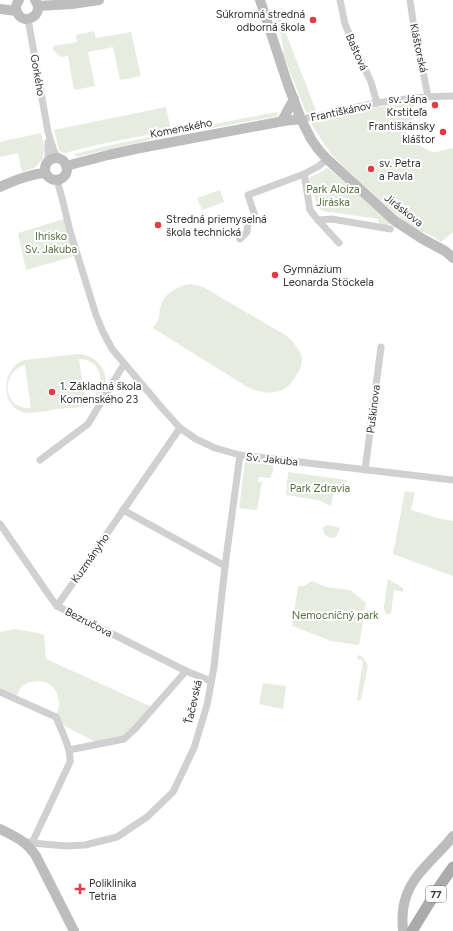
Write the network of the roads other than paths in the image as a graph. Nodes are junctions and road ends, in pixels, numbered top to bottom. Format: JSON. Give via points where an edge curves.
{"nodes":[{"id":1,"x":19,"y":0,"type":"edge"},
{"id":2,"x":99,"y":0,"type":"edge"},
{"id":3,"x":340,"y":0,"type":"edge"},
{"id":4,"x":410,"y":0,"type":"edge"},
{"id":5,"x":261,"y":1,"type":"edge"},
{"id":6,"x":36,"y":3,"type":"edge"},
{"id":7,"x":0,"y":9,"type":"edge"},
{"id":8,"x":16,"y":11,"type":"junction"},
{"id":9,"x":28,"y":19,"type":"junction"},
{"id":10,"x":428,"y":96,"type":"junction"},
{"id":11,"x":453,"y":96,"type":"edge"},
{"id":12,"x":294,"y":99,"type":"junction"},
{"id":13,"x":377,"y":103,"type":"junction"},
{"id":14,"x":301,"y":119,"type":"junction"},
{"id":15,"x":282,"y":122,"type":"junction"},
{"id":16,"x":48,"y":132,"type":"junction"},
{"id":17,"x":327,"y":160,"type":"junction"},
{"id":18,"x":48,"y":161,"type":"junction"},
{"id":19,"x":63,"y":162,"type":"junction"},
{"id":20,"x":45,"y":173,"type":"junction"},
{"id":21,"x":304,"y":174,"type":"junction"},
{"id":22,"x":57,"y":180,"type":"junction"},
{"id":23,"x":0,"y":187,"type":"edge"},
{"id":24,"x":318,"y":220,"type":"junction"},
{"id":25,"x":390,"y":229,"type":"dead end"},
{"id":26,"x":240,"y":239,"type":"dead end"},
{"id":27,"x":339,"y":243,"type":"dead end"},
{"id":28,"x":453,"y":258,"type":"edge"},
{"id":29,"x":381,"y":347,"type":"dead end"},
{"id":30,"x":124,"y":364,"type":"junction"},
{"id":31,"x":180,"y":428,"type":"junction"},
{"id":32,"x":240,"y":455,"type":"junction"},
{"id":33,"x":40,"y":460,"type":"dead end"},
{"id":34,"x":366,"y":470,"type":"junction"},
{"id":35,"x":453,"y":480,"type":"edge"},
{"id":36,"x":123,"y":510,"type":"junction"},
{"id":37,"x":0,"y":524,"type":"edge"},
{"id":38,"x":225,"y":566,"type":"junction"},
{"id":39,"x":57,"y":606,"type":"junction"},
{"id":40,"x":186,"y":671,"type":"junction"},
{"id":41,"x":211,"y":681,"type":"junction"},
{"id":42,"x":0,"y":692,"type":"edge"},
{"id":43,"x":69,"y":750,"type":"junction"},
{"id":44,"x":0,"y":829,"type":"edge"},
{"id":45,"x":453,"y":836,"type":"edge"},
{"id":46,"x":21,"y":840,"type":"junction"},
{"id":47,"x":32,"y":842,"type":"junction"},
{"id":48,"x":453,"y":867,"type":"edge"},
{"id":49,"x":74,"y":931,"type":"edge"},
{"id":50,"x":403,"y":931,"type":"edge"},
{"id":51,"x":412,"y":931,"type":"edge"}],
"edges":[{"from":1,"to":8,"type":"street"},
{"from":2,"to":6,"type":"street","via":[[72,4]]},
{"from":3,"to":13,"type":"street","name":"Baštová","via":[[345,24],[371,82]]},
{"from":4,"to":10,"type":"street","name":"Kláštorská"},
{"from":5,"to":12,"type":"street","name":"Jiráskova"},
{"from":6,"to":9,"type":"street","via":[[37,13]]},
{"from":7,"to":8,"type":"street"},
{"from":8,"to":9,"type":"street","via":[[20,17]]},
{"from":9,"to":16,"type":"street","name":"Gorkého"},
{"from":10,"to":11,"type":"street","name":"Františkánov"},
{"from":10,"to":13,"type":"street","name":"Františkánov"},
{"from":12,"to":14,"type":"street","name":"Jiráskova"},
{"from":12,"to":15,"type":"street"},
{"from":13,"to":14,"type":"street","name":"Františkánov"},
{"from":14,"to":15,"type":"street","name":"Komenského"},
{"from":14,"to":17,"type":"street","name":"Jiráskova","via":[[311,139]]},
{"from":15,"to":19,"type":"street","name":"Komenského"},
{"from":16,"to":18,"type":"street","name":"Gorkého"},
{"from":16,"to":19,"type":"street","name":"Gorkého","via":[[54,151]]},
{"from":17,"to":21,"type":"street"},
{"from":17,"to":28,"type":"street","name":"Jiráskova","via":[[395,221]]},
{"from":18,"to":19,"type":"street","via":[[55,158]]},
{"from":18,"to":20,"type":"street"},
{"from":19,"to":22,"type":"street","via":[[66,174]]},
{"from":20,"to":22,"type":"street","via":[[51,180]]},
{"from":20,"to":23,"type":"street","via":[[28,176]]},
{"from":21,"to":24,"type":"street","via":[[310,210]]},
{"from":21,"to":26,"type":"street","via":[[248,195],[255,218],[248,223],[247,232]]},
{"from":22,"to":30,"type":"street","name":"Sv. Jakuba","via":[[96,315],[112,349]]},
{"from":24,"to":25,"type":"street","via":[[332,219]]},
{"from":24,"to":27,"type":"street"},
{"from":29,"to":34,"type":"street","name":"Puškinova"},
{"from":30,"to":31,"type":"street","name":"Sv. Jakuba"},
{"from":30,"to":33,"type":"street","via":[[88,424]]},
{"from":31,"to":32,"type":"street","name":"Sv. Jakuba","via":[[215,448]]},
{"from":31,"to":36,"type":"street","name":"Kuzmányho"},
{"from":32,"to":34,"type":"street","name":"Sv. Jakuba"},
{"from":32,"to":38,"type":"street","name":"Ťačevská"},
{"from":34,"to":35,"type":"street","name":"Sv. Jakuba"},
{"from":36,"to":38,"type":"street"},
{"from":36,"to":39,"type":"street","name":"Kuzmányho"},
{"from":37,"to":39,"type":"street","name":"Bezručova"},
{"from":38,"to":41,"type":"street","name":"Ťačevská"},
{"from":39,"to":40,"type":"street","name":"Bezručova"},
{"from":40,"to":41,"type":"street","name":"Bezručova"},
{"from":40,"to":43,"type":"street","name":"Ťačevská","via":[[124,739]]},
{"from":41,"to":47,"type":"street","name":"Ťačevská","via":[[194,748],[173,792],[147,817],[117,837],[84,845],[66,846]]},
{"from":42,"to":43,"type":"street","via":[[56,717]]},
{"from":43,"to":47,"type":"street","via":[[70,762]]},
{"from":44,"to":46,"type":"street","name":"Ťačevská"},
{"from":45,"to":50,"type":"street","via":[[410,886],[403,907]]},
{"from":46,"to":47,"type":"street","name":"Ťačevská"},
{"from":46,"to":49,"type":"street","name":"Ťačevská","via":[[36,856]]},
{"from":48,"to":51,"type":"main road","number":"77"}]}
